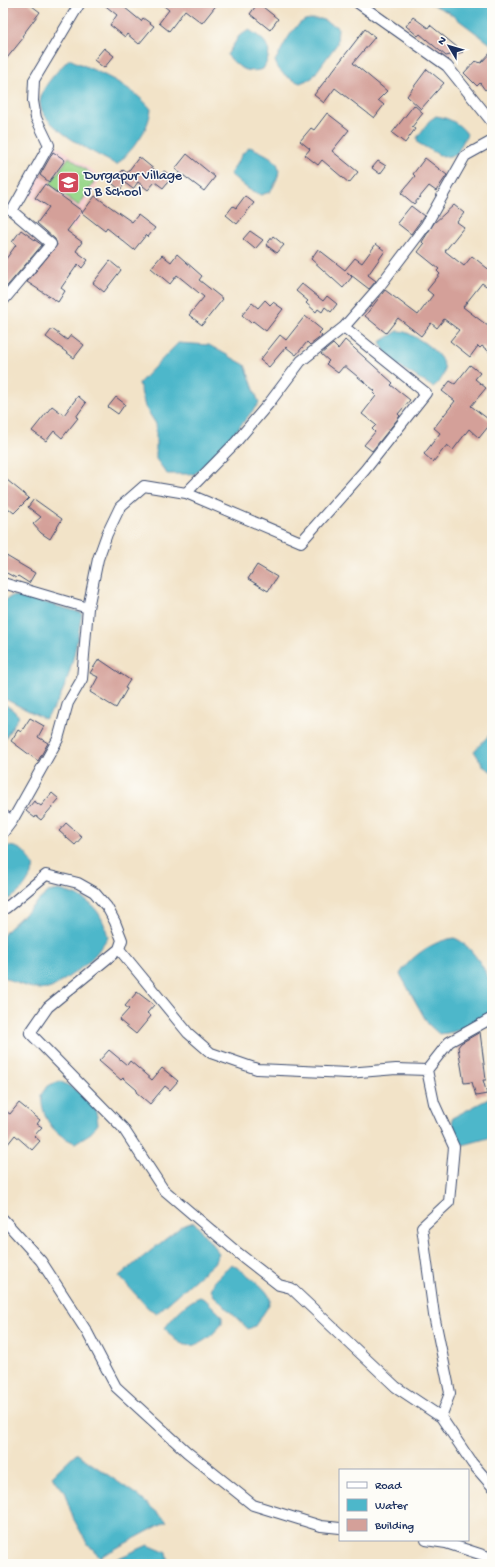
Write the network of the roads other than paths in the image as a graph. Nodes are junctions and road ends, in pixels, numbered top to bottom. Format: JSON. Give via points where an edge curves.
{"nodes":[{"id":1,"x":80,"y":3,"type":"edge"},
{"id":2,"x":358,"y":3,"type":"edge"},
{"id":3,"x":492,"y":122,"type":"edge"},
{"id":4,"x":492,"y":141,"type":"edge"},
{"id":5,"x":3,"y":301,"type":"edge"},
{"id":6,"x":344,"y":327,"type":"junction"},
{"id":7,"x":186,"y":493,"type":"junction"},
{"id":8,"x":3,"y":584,"type":"edge"},
{"id":9,"x":88,"y":608,"type":"junction"},
{"id":10,"x":7,"y":818,"type":"edge"},
{"id":11,"x":3,"y":833,"type":"edge"},
{"id":12,"x":3,"y":905,"type":"edge"},
{"id":13,"x":119,"y":950,"type":"junction"},
{"id":14,"x":492,"y":1018,"type":"edge"},
{"id":15,"x":427,"y":1070,"type":"junction"},
{"id":16,"x":3,"y":1219,"type":"edge"},
{"id":17,"x":441,"y":1417,"type":"junction"},
{"id":18,"x":492,"y":1486,"type":"edge"},
{"id":19,"x":339,"y":1528,"type":"edge"},
{"id":20,"x":433,"y":1541,"type":"edge"},
{"id":21,"x":492,"y":1558,"type":"edge"}],
"edges":[{"from":1,"to":5,"type":"street","via":[[34,80],[33,101],[36,118],[49,145],[12,211],[51,244]]},
{"from":2,"to":3,"type":"street","via":[[447,66]]},
{"from":4,"to":6,"type":"street","via":[[465,156],[426,225]]},
{"from":6,"to":7,"type":"street","via":[[301,361],[241,436]]},
{"from":6,"to":7,"type":"street","via":[[426,393],[365,470],[301,542]]},
{"from":7,"to":9,"type":"street","via":[[144,486],[120,507],[98,560]]},
{"from":8,"to":9,"type":"street"},
{"from":9,"to":10,"type":"street","via":[[82,679],[68,703],[58,739]]},
{"from":10,"to":11,"type":"street"},
{"from":12,"to":13,"type":"street","via":[[6,908],[46,875],[78,882],[94,892],[107,907],[122,940]]},
{"from":13,"to":15,"type":"street","via":[[188,1033],[211,1053],[257,1069],[348,1073],[396,1069]]},
{"from":13,"to":17,"type":"street","via":[[48,1007],[30,1033],[122,1128],[163,1189],[267,1276],[279,1285],[291,1288],[396,1387]]},
{"from":14,"to":15,"type":"street","via":[[449,1042]]},
{"from":15,"to":17,"type":"street","via":[[434,1103],[454,1147],[449,1202],[422,1227],[434,1315],[450,1394]]},
{"from":16,"to":19,"type":"street","via":[[41,1261],[87,1332],[116,1387],[187,1452],[253,1505],[321,1526]]},
{"from":17,"to":18,"type":"street"},
{"from":20,"to":21,"type":"street"}]}
